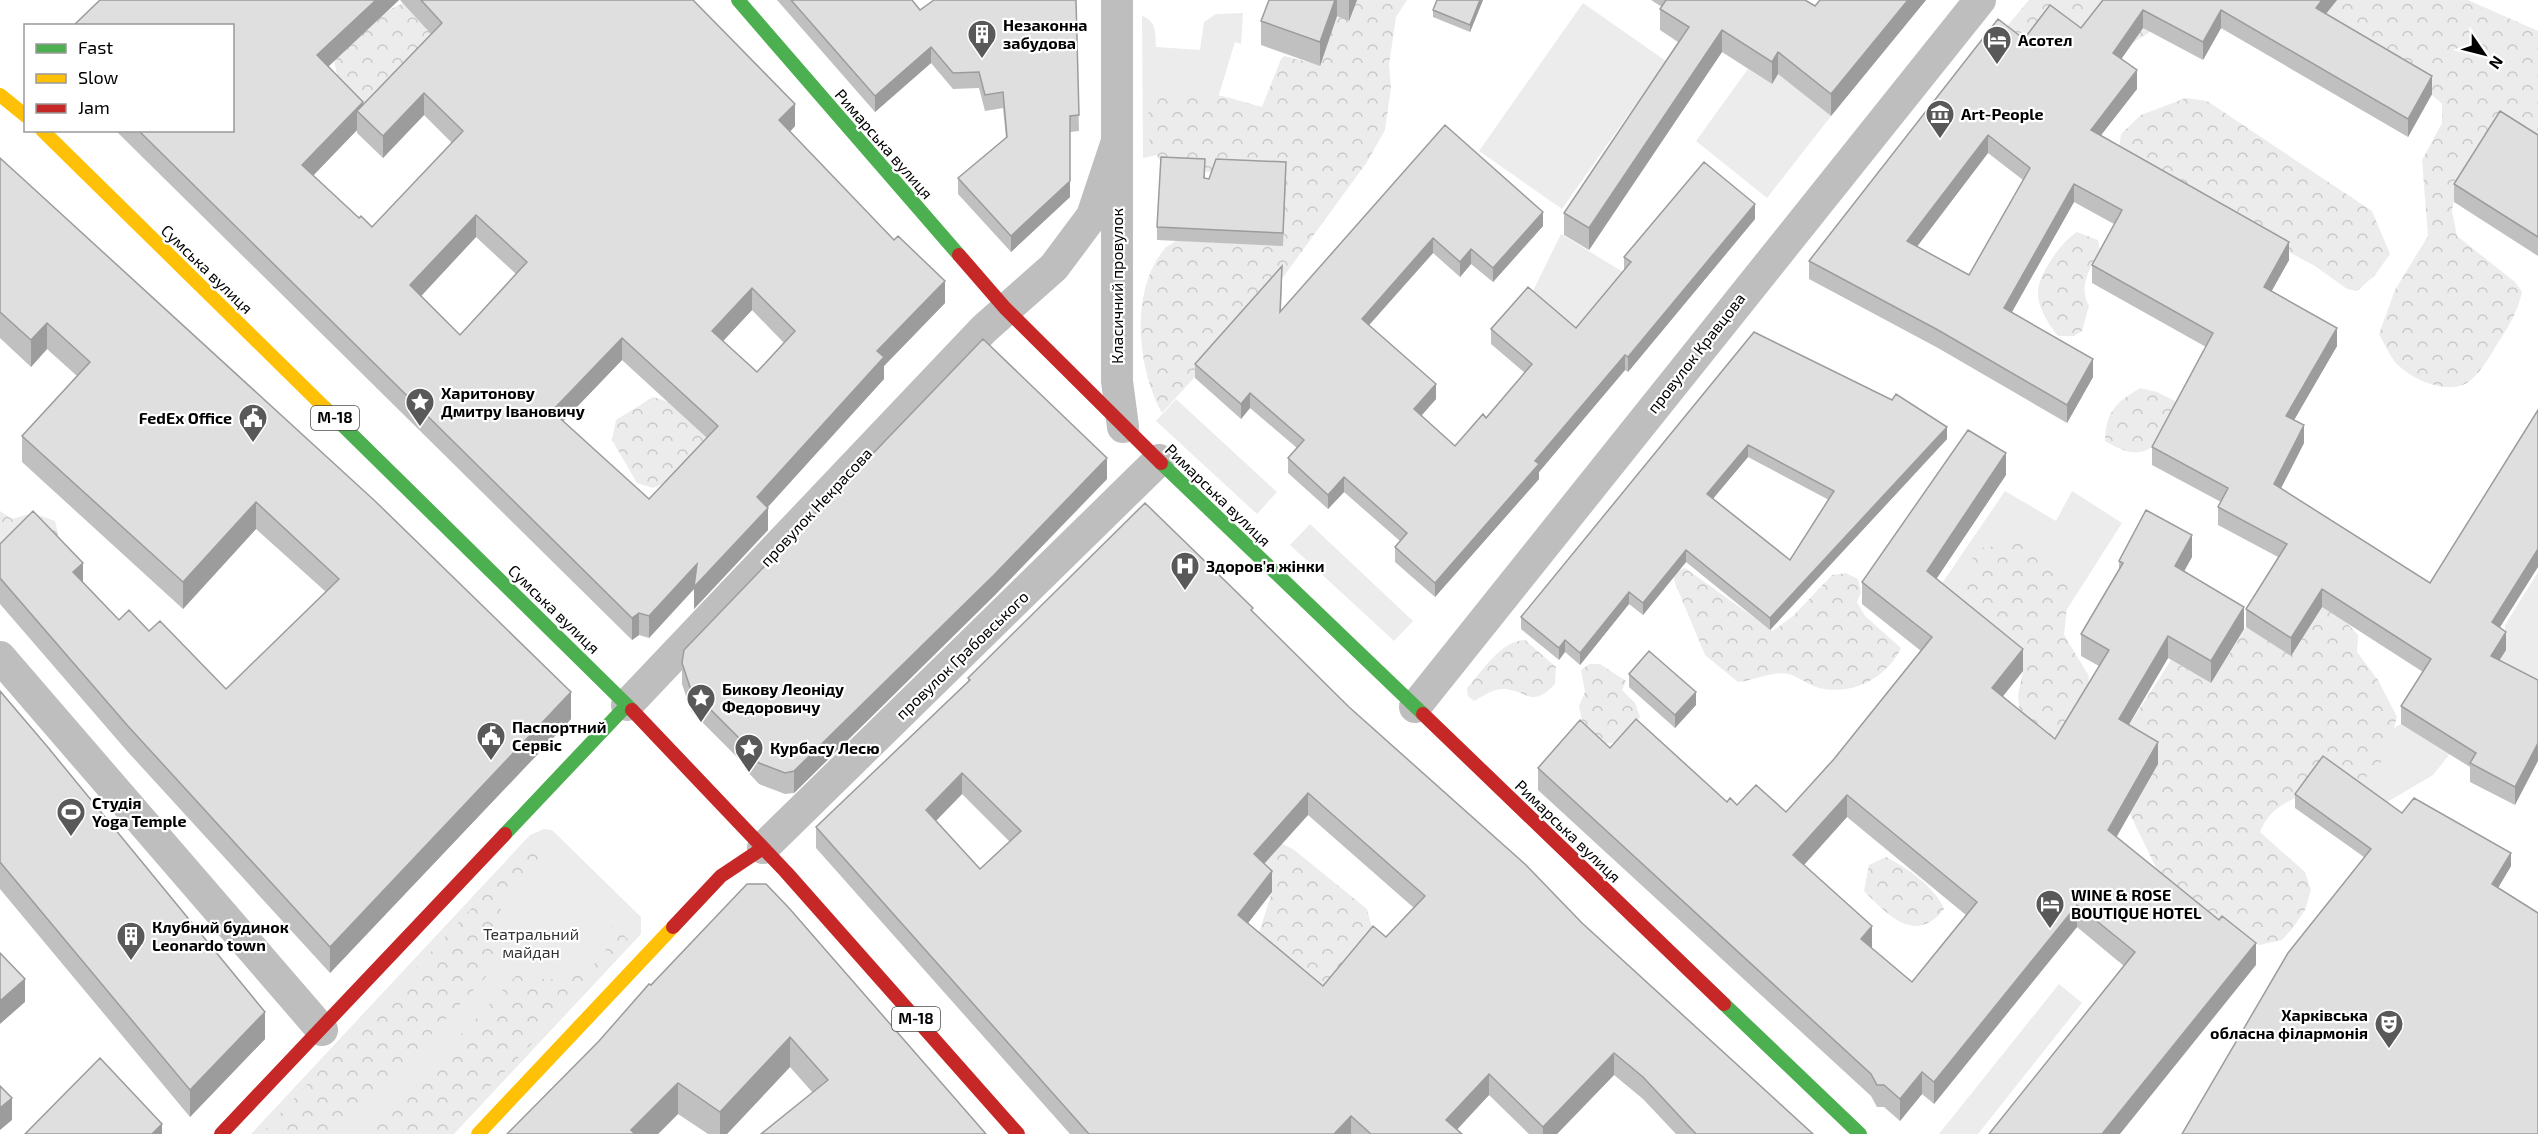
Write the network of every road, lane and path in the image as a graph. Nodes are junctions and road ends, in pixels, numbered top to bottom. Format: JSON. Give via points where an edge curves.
{"nodes":[{"id":1,"x":738,"y":0,"type":"edge"},
{"id":2,"x":1117,"y":0,"type":"edge"},
{"id":3,"x":1980,"y":0,"type":"edge"},
{"id":4,"x":0,"y":94,"type":"edge"},
{"id":5,"x":24,"y":114,"type":"edge"},
{"id":6,"x":44,"y":132,"type":"edge"},
{"id":7,"x":1116,"y":144,"type":"junction"},
{"id":8,"x":1005,"y":308,"type":"junction"},
{"id":9,"x":1123,"y":427,"type":"junction"},
{"id":10,"x":1159,"y":460,"type":"junction"},
{"id":11,"x":0,"y":657,"type":"edge"},
{"id":12,"x":627,"y":705,"type":"junction"},
{"id":13,"x":1415,"y":707,"type":"junction"},
{"id":14,"x":763,"y":848,"type":"junction"},
{"id":15,"x":322,"y":1030,"type":"junction"},
{"id":16,"x":221,"y":1134,"type":"edge"},
{"id":17,"x":478,"y":1134,"type":"edge"},
{"id":18,"x":1018,"y":1134,"type":"edge"},
{"id":19,"x":1860,"y":1134,"type":"edge"}],
"edges":[{"from":1,"to":8,"type":"street","name":"Римарська вулиця"},
{"from":2,"to":7,"type":"street","name":"Класичний провулок"},
{"from":3,"to":13,"type":"street","name":"провулок Кравцова"},
{"from":4,"to":5,"type":"street"},
{"from":6,"to":12,"type":"street","name":"Сумська вулиця","number":"М-18"},
{"from":7,"to":8,"type":"street","name":"Класичний провулок","via":[[1092,216],[1054,267]]},
{"from":7,"to":9,"type":"street","name":"Класичний провулок","via":[[1117,381]]},
{"from":8,"to":9,"type":"street","name":"Римарська вулиця"},
{"from":8,"to":12,"type":"street","name":"провулок Некрасова"},
{"from":9,"to":10,"type":"street","name":"Римарська вулиця"},
{"from":10,"to":13,"type":"street","name":"Римарська вулиця"},
{"from":10,"to":14,"type":"street","name":"провулок Грабовського"},
{"from":11,"to":15,"type":"street"},
{"from":12,"to":14,"type":"street","name":"Сумська вулиця","number":"М-18"},
{"from":12,"to":15,"type":"street"},
{"from":13,"to":19,"type":"street","name":"Римарська вулиця"},
{"from":14,"to":17,"type":"street","via":[[721,876]]},
{"from":14,"to":18,"type":"street","name":"Сумська вулиця","number":"М-18"},
{"from":15,"to":16,"type":"street"}]}
